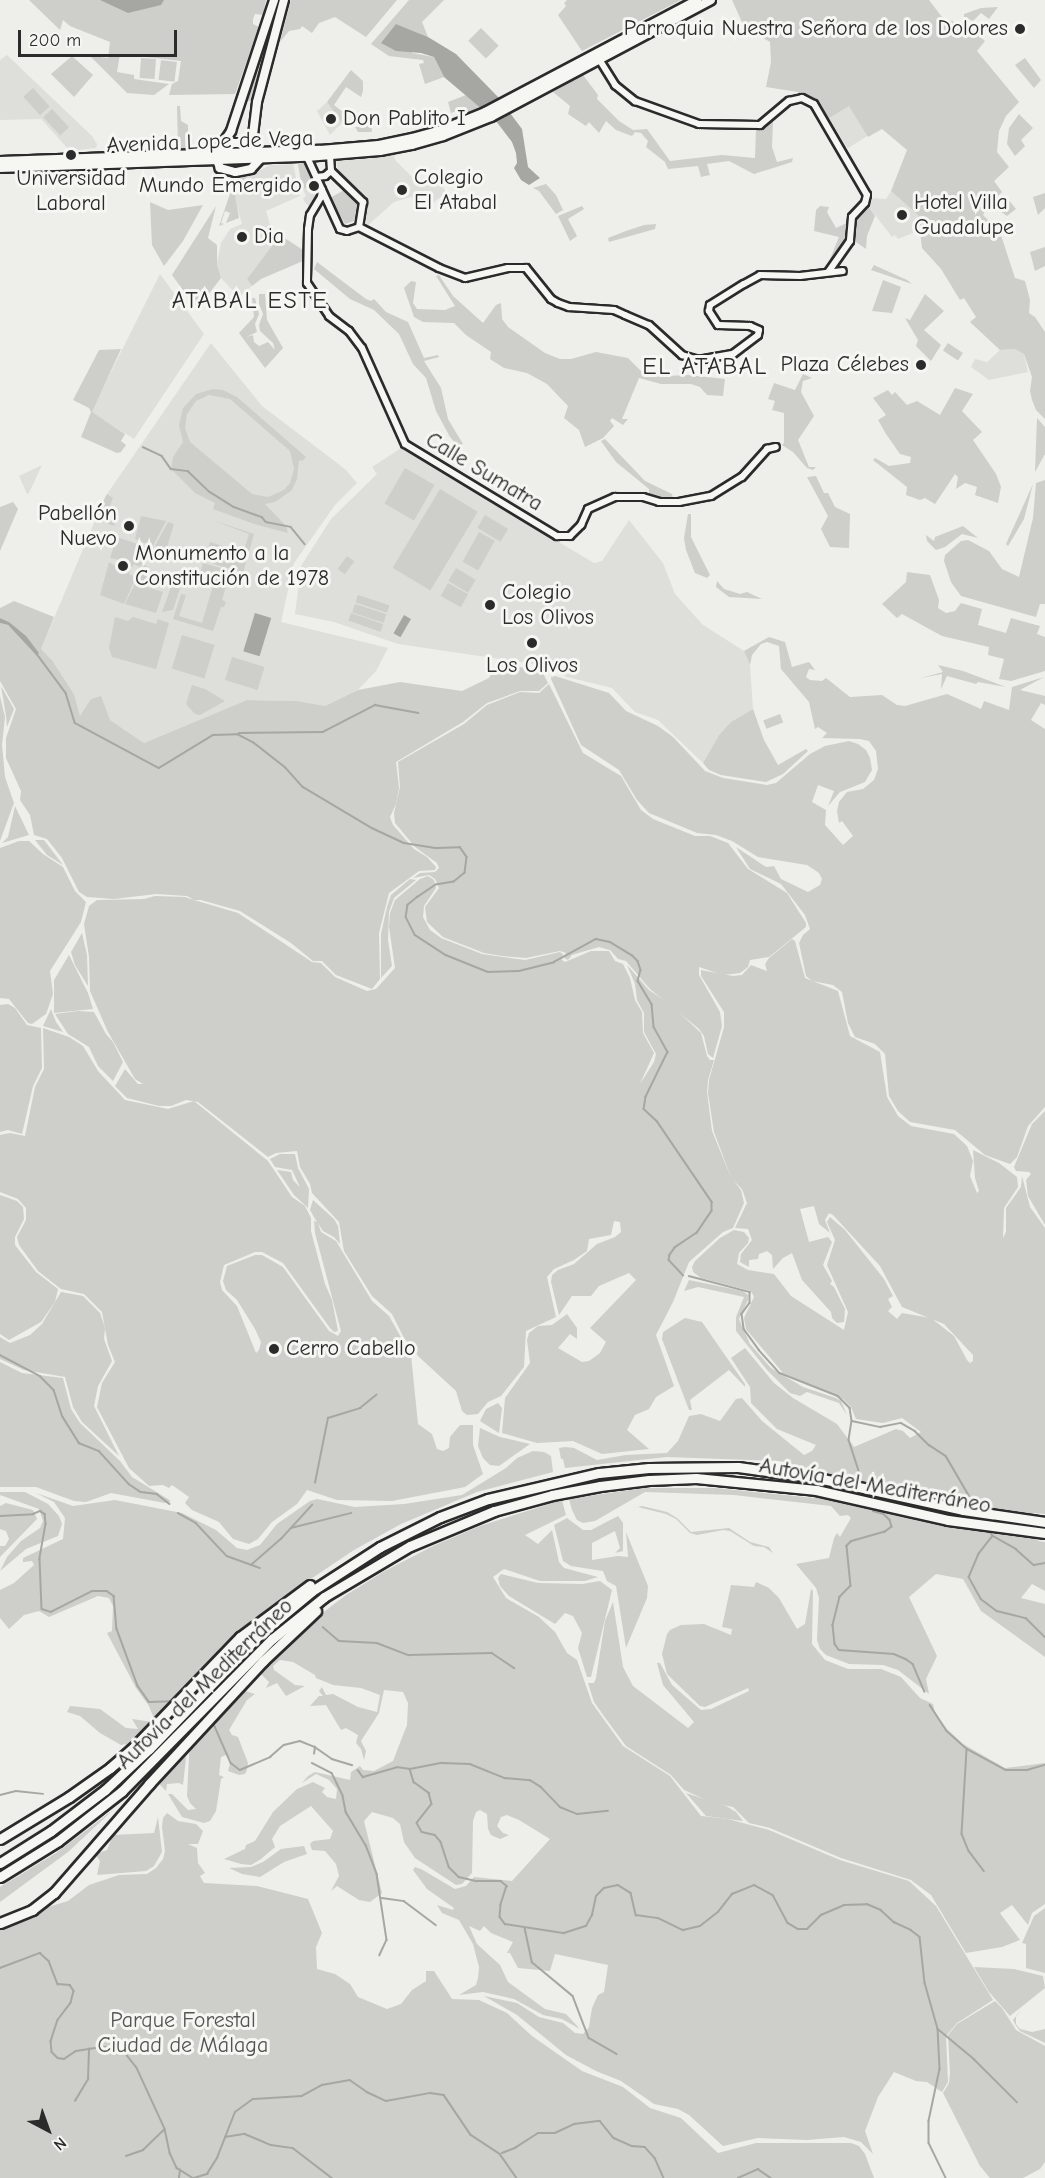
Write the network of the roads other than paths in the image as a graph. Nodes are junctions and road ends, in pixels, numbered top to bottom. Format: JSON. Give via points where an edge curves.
{"nodes":[{"id":1,"x":274,"y":0,"type":"edge"},
{"id":2,"x":284,"y":0,"type":"edge"},
{"id":3,"x":697,"y":0,"type":"edge"},
{"id":4,"x":711,"y":0,"type":"edge"},
{"id":5,"x":599,"y":59,"type":"junction"},
{"id":6,"x":505,"y":105,"type":"junction"},
{"id":7,"x":488,"y":114,"type":"junction"},
{"id":8,"x":224,"y":143,"type":"junction"},
{"id":9,"x":252,"y":143,"type":"junction"},
{"id":10,"x":260,"y":156,"type":"junction"},
{"id":11,"x":330,"y":156,"type":"junction"},
{"id":12,"x":307,"y":157,"type":"junction"},
{"id":13,"x":215,"y":158,"type":"junction"},
{"id":14,"x":0,"y":161,"type":"edge"},
{"id":15,"x":103,"y":161,"type":"junction"},
{"id":16,"x":0,"y":168,"type":"edge"},
{"id":17,"x":331,"y":171,"type":"junction"},
{"id":18,"x":317,"y":177,"type":"junction"},
{"id":19,"x":322,"y":190,"type":"junction"},
{"id":20,"x":317,"y":206,"type":"junction"},
{"id":21,"x":329,"y":206,"type":"junction"},
{"id":22,"x":359,"y":227,"type":"junction"},
{"id":23,"x":838,"y":260,"type":"junction"},
{"id":24,"x":829,"y":271,"type":"junction"},
{"id":25,"x":776,"y":447,"type":"dead end"},
{"id":26,"x":1040,"y":1521,"type":"edge"},
{"id":27,"x":1041,"y":1533,"type":"edge"},
{"id":28,"x":361,"y":1558,"type":"junction"},
{"id":29,"x":351,"y":1579,"type":"junction"},
{"id":30,"x":0,"y":1839,"type":"edge"},
{"id":31,"x":0,"y":1863,"type":"edge"},
{"id":32,"x":0,"y":1877,"type":"edge"},
{"id":33,"x":0,"y":1923,"type":"edge"}],
"edges":[{"from":1,"to":8,"type":"main road"},
{"from":2,"to":9,"type":"main road","via":[[257,102]]},
{"from":3,"to":6,"type":"main road","name":"Avenida Lope de Vega"},
{"from":4,"to":5,"type":"main road","name":"Avenida Lope de Vega"},
{"from":5,"to":6,"type":"main road","name":"Avenida Lope de Vega"},
{"from":5,"to":23,"type":"street","via":[[615,85],[635,101],[699,124],[760,125],[789,101],[802,98],[814,104],[867,195],[852,217],[850,240]]},
{"from":6,"to":7,"type":"main road","name":"Avenida Lope de Vega"},
{"from":7,"to":10,"type":"main road","name":"Avenida Lope de Vega","via":[[379,146]]},
{"from":7,"to":11,"type":"main road","name":"Avenida Lope de Vega","via":[[443,136],[412,145]]},
{"from":8,"to":9,"type":"main road"},
{"from":8,"to":13,"type":"main road"},
{"from":9,"to":10,"type":"main road"},
{"from":10,"to":12,"type":"main road","name":"Avenida Lope de Vega"},
{"from":10,"to":13,"type":"main road","name":"Avenida Lope de Vega"},
{"from":11,"to":12,"type":"main road","name":"Avenida Lope de Vega"},
{"from":11,"to":17,"type":"street"},
{"from":12,"to":18,"type":"street"},
{"from":13,"to":15,"type":"main road","name":"Avenida Lope de Vega"},
{"from":14,"to":15,"type":"main road","name":"Avenida Lope de Vega"},
{"from":15,"to":16,"type":"main road","name":"Avenida Lope de Vega"},
{"from":17,"to":18,"type":"street"},
{"from":17,"to":22,"type":"street","via":[[363,202]]},
{"from":18,"to":19,"type":"street"},
{"from":19,"to":20,"type":"street","name":"Calle Sumatra"},
{"from":19,"to":21,"type":"street"},
{"from":20,"to":21,"type":"street"},
{"from":20,"to":25,"type":"street","name":"Calle Sumatra","via":[[310,215],[308,229],[307,283],[329,316],[349,331],[362,348],[405,444],[556,536],[570,536],[581,525],[588,508],[615,497],[679,502],[711,496],[742,477],[767,449]]},
{"from":21,"to":22,"type":"street","via":[[340,229]]},
{"from":22,"to":24,"type":"street","via":[[465,278],[526,268],[558,303],[619,312],[649,325],[682,355],[698,360],[733,354],[759,332],[750,326],[718,325],[712,319],[710,305],[760,275],[800,276]]},
{"from":23,"to":24,"type":"street"},
{"from":23,"to":24,"type":"street","via":[[843,271]]},
{"from":26,"to":28,"type":"highway","name":"Autovía del Mediterráneo","via":[[963,1510],[818,1478],[738,1467],[649,1468],[599,1473],[488,1499],[416,1528]]},
{"from":27,"to":29,"type":"highway","name":"Autovía del Mediterráneo","via":[[948,1520],[816,1490],[696,1478],[649,1480],[552,1495],[459,1523]]},
{"from":28,"to":30,"type":"highway","via":[[343,1563],[261,1620],[100,1774]]},
{"from":28,"to":31,"type":"highway","name":"Autovía del Mediterráneo","via":[[279,1616],[131,1766],[84,1807]]},
{"from":29,"to":32,"type":"highway","name":"Autovía del Mediterráneo","via":[[296,1620],[240,1671],[122,1791],[79,1826]]},
{"from":29,"to":33,"type":"highway","via":[[246,1680],[54,1893],[32,1910]]}]}
